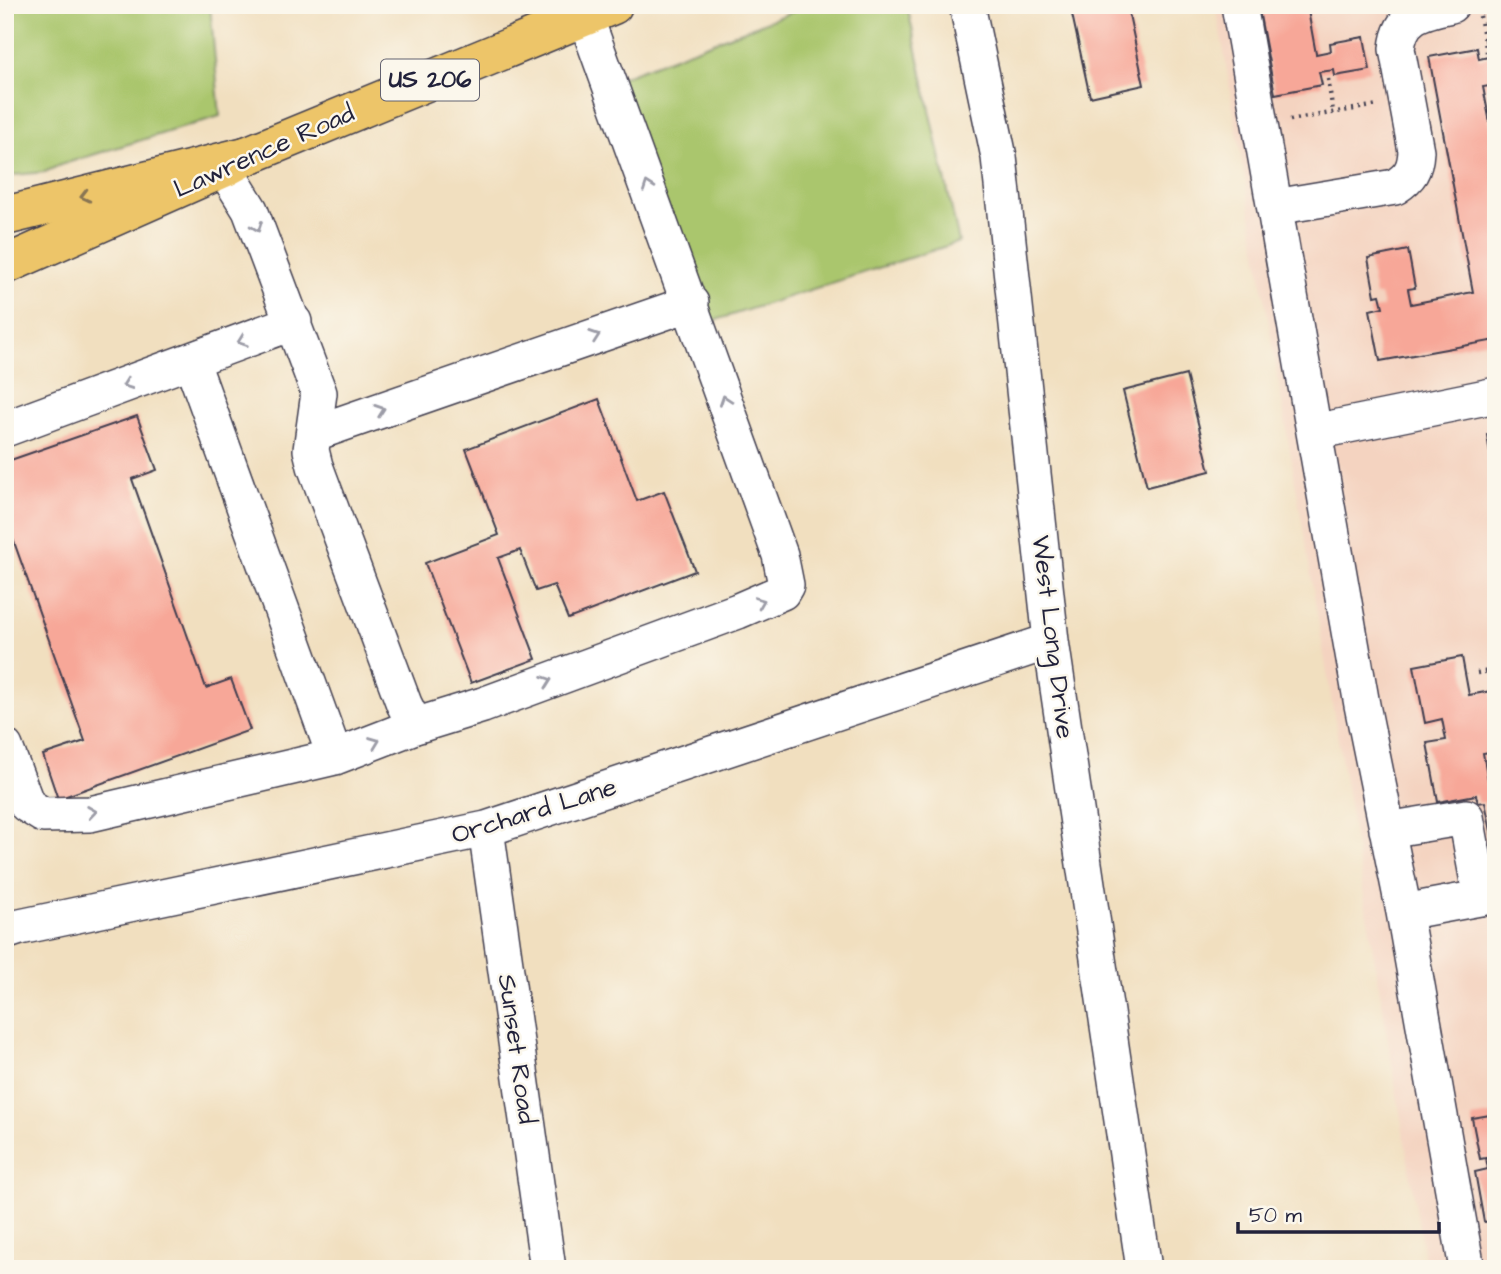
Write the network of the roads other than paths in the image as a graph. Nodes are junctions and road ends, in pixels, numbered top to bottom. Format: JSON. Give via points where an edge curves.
{"nodes":[{"id":1,"x":967,"y":5,"type":"edge"},
{"id":2,"x":1239,"y":5,"type":"edge"},
{"id":3,"x":1451,"y":5,"type":"edge"},
{"id":4,"x":599,"y":11,"type":"edge"},
{"id":5,"x":235,"y":162,"type":"junction"},
{"id":6,"x":148,"y":201,"type":"junction"},
{"id":7,"x":1275,"y":207,"type":"junction"},
{"id":8,"x":5,"y":216,"type":"edge"},
{"id":9,"x":5,"y":265,"type":"edge"},
{"id":10,"x":5,"y":292,"type":"edge"},
{"id":11,"x":691,"y":303,"type":"junction"},
{"id":12,"x":293,"y":322,"type":"junction"},
{"id":13,"x":191,"y":360,"type":"junction"},
{"id":14,"x":1496,"y":395,"type":"edge"},
{"id":15,"x":5,"y":429,"type":"edge"},
{"id":16,"x":1314,"y":432,"type":"junction"},
{"id":17,"x":315,"y":433,"type":"junction"},
{"id":18,"x":1051,"y":641,"type":"junction"},
{"id":19,"x":415,"y":726,"type":"junction"},
{"id":20,"x":5,"y":747,"type":"edge"},
{"id":21,"x":335,"y":757,"type":"junction"},
{"id":22,"x":486,"y":830,"type":"junction"},
{"id":23,"x":1387,"y":830,"type":"junction"},
{"id":24,"x":1488,"y":897,"type":"edge"},
{"id":25,"x":1404,"y":912,"type":"junction"},
{"id":26,"x":5,"y":932,"type":"edge"},
{"id":27,"x":548,"y":1269,"type":"edge"},
{"id":28,"x":1144,"y":1269,"type":"edge"},
{"id":29,"x":1467,"y":1269,"type":"edge"}],
"edges":[{"from":1,"to":18,"type":"street","name":"West Long Drive","via":[[999,157]]},
{"from":2,"to":7,"type":"street"},
{"from":3,"to":7,"type":"street","via":[[1421,12],[1408,20],[1398,35],[1416,151],[1408,179],[1395,187]]},
{"from":4,"to":5,"type":"main road","name":"Lawrence Road","number":"US 206"},
{"from":11,"to":4,"type":"street","one_way":true},
{"from":5,"to":6,"type":"main road","name":"Lawrence Road","number":"US 206"},
{"from":5,"to":8,"type":"main road","one_way":true},
{"from":5,"to":12,"type":"street","one_way":true},
{"from":6,"to":9,"type":"main road","name":"Lawrence Road","number":"US 206"},
{"from":6,"to":10,"type":"main road","name":"Lawrence Road","number":"US 206"},
{"from":7,"to":16,"type":"street"},
{"from":17,"to":11,"type":"street","one_way":true},
{"from":19,"to":11,"type":"street","one_way":true,"via":[[508,696],[782,592],[786,585],[780,555]]},
{"from":12,"to":13,"type":"street","one_way":true},
{"from":12,"to":17,"type":"street","via":[[318,393]]},
{"from":13,"to":15,"type":"street","one_way":true},
{"from":13,"to":21,"type":"street"},
{"from":14,"to":16,"type":"street"},
{"from":16,"to":23,"type":"street"},
{"from":17,"to":19,"type":"street","via":[[311,450],[315,466]]},
{"from":18,"to":22,"type":"street","name":"Orchard Lane"},
{"from":18,"to":28,"type":"street","name":"West Long Drive"},
{"from":21,"to":19,"type":"street","one_way":true},
{"from":20,"to":21,"type":"street","one_way":true,"via":[[27,805],[43,816],[90,814]]},
{"from":22,"to":26,"type":"street","name":"Orchard Lane"},
{"from":22,"to":27,"type":"street","name":"Sunset Road"},
{"from":23,"to":24,"type":"street","via":[[1466,817]]},
{"from":23,"to":25,"type":"street"},
{"from":24,"to":25,"type":"street"},
{"from":25,"to":29,"type":"street"}]}
